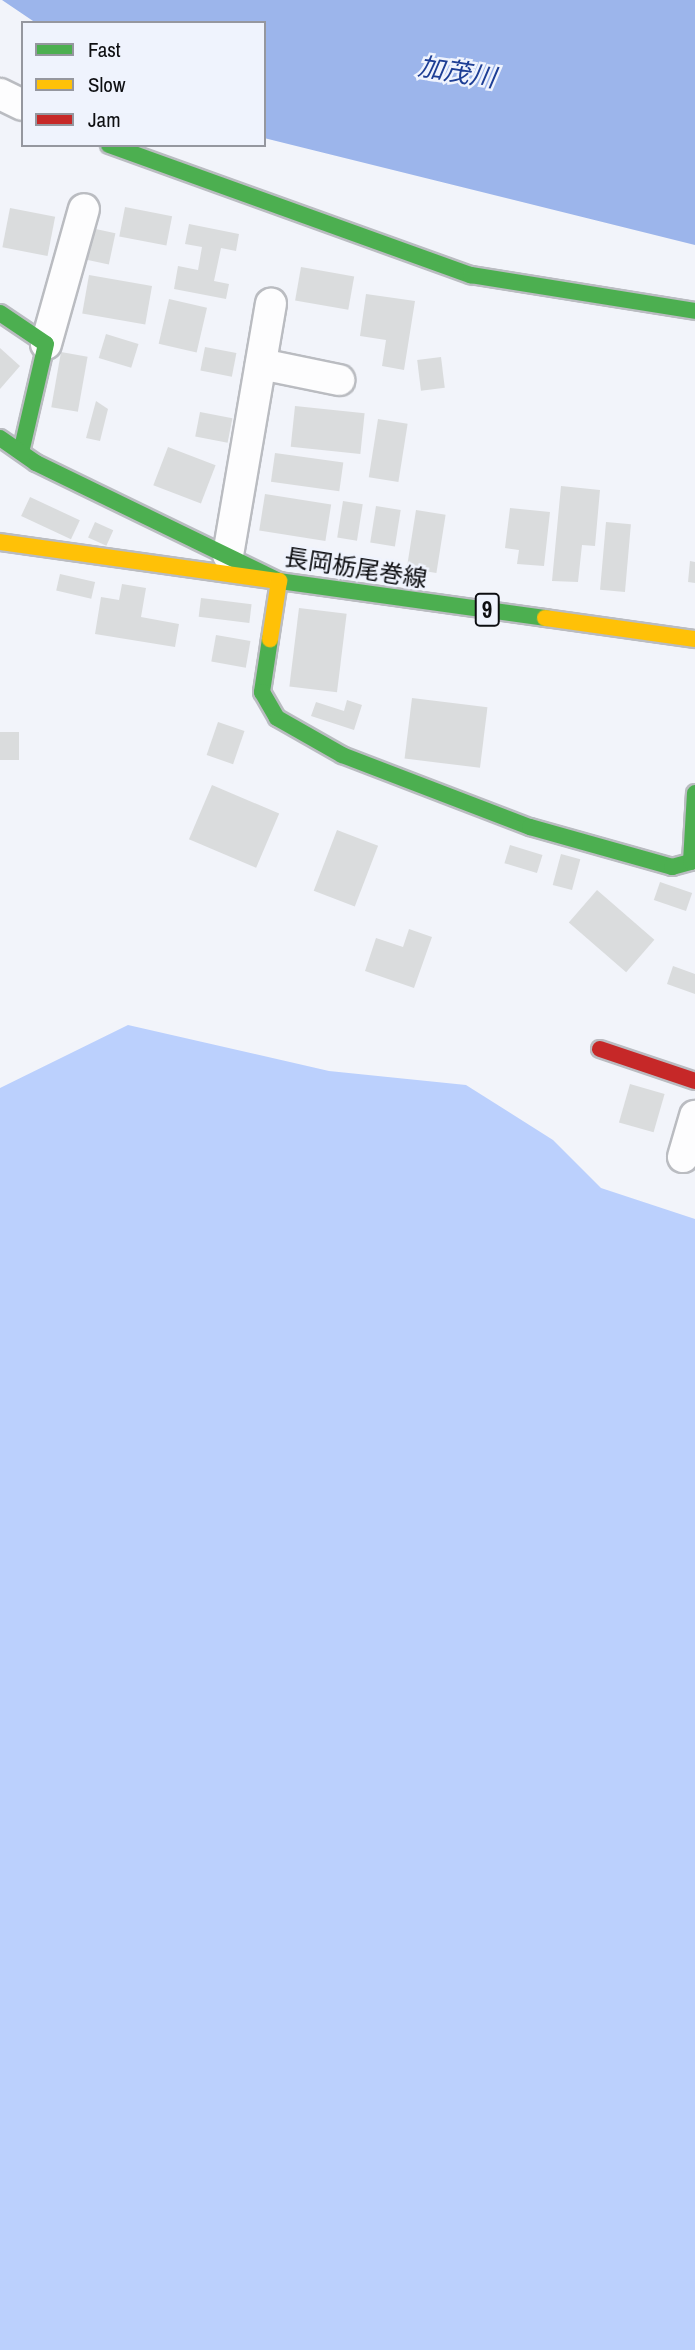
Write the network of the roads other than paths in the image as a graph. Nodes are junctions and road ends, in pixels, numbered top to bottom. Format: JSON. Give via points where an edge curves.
{"nodes":[{"id":1,"x":0,"y":94,"type":"edge"},
{"id":2,"x":21,"y":104,"type":"edge"},
{"id":3,"x":114,"y":147,"type":"edge"},
{"id":4,"x":84,"y":209,"type":"dead end"},
{"id":5,"x":271,"y":304,"type":"dead end"},
{"id":6,"x":695,"y":311,"type":"edge"},
{"id":7,"x":0,"y":313,"type":"edge"},
{"id":8,"x":46,"y":344,"type":"junction"},
{"id":9,"x":261,"y":364,"type":"junction"},
{"id":10,"x":339,"y":380,"type":"dead end"},
{"id":11,"x":0,"y":438,"type":"edge"},
{"id":12,"x":21,"y":452,"type":"junction"},
{"id":13,"x":0,"y":542,"type":"edge"},
{"id":14,"x":228,"y":555,"type":"junction"},
{"id":15,"x":279,"y":581,"type":"junction"},
{"id":16,"x":695,"y":639,"type":"edge"},
{"id":17,"x":695,"y":793,"type":"edge"},
{"id":18,"x":600,"y":1049,"type":"dead end"},
{"id":19,"x":695,"y":1081,"type":"edge"},
{"id":20,"x":695,"y":1116,"type":"edge"},
{"id":21,"x":682,"y":1157,"type":"dead end"}],
"edges":[{"from":1,"to":2,"type":"street"},
{"from":3,"to":6,"type":"street","via":[[471,275]]},
{"from":4,"to":8,"type":"street"},
{"from":5,"to":9,"type":"street"},
{"from":7,"to":8,"type":"street"},
{"from":8,"to":12,"type":"street"},
{"from":9,"to":10,"type":"street"},
{"from":9,"to":14,"type":"street"},
{"from":11,"to":12,"type":"street","name":"長岡栃尾巻線","number":"9"},
{"from":12,"to":14,"type":"street","name":"長岡栃尾巻線","number":"9"},
{"from":13,"to":15,"type":"street"},
{"from":14,"to":15,"type":"street","name":"長岡栃尾巻線","number":"9"},
{"from":15,"to":16,"type":"street","name":"長岡栃尾巻線","number":"9"},
{"from":15,"to":17,"type":"street","via":[[262,692],[277,718],[342,755],[530,827],[672,867],[691,862]]},
{"from":18,"to":19,"type":"street"},
{"from":20,"to":21,"type":"street"}]}
